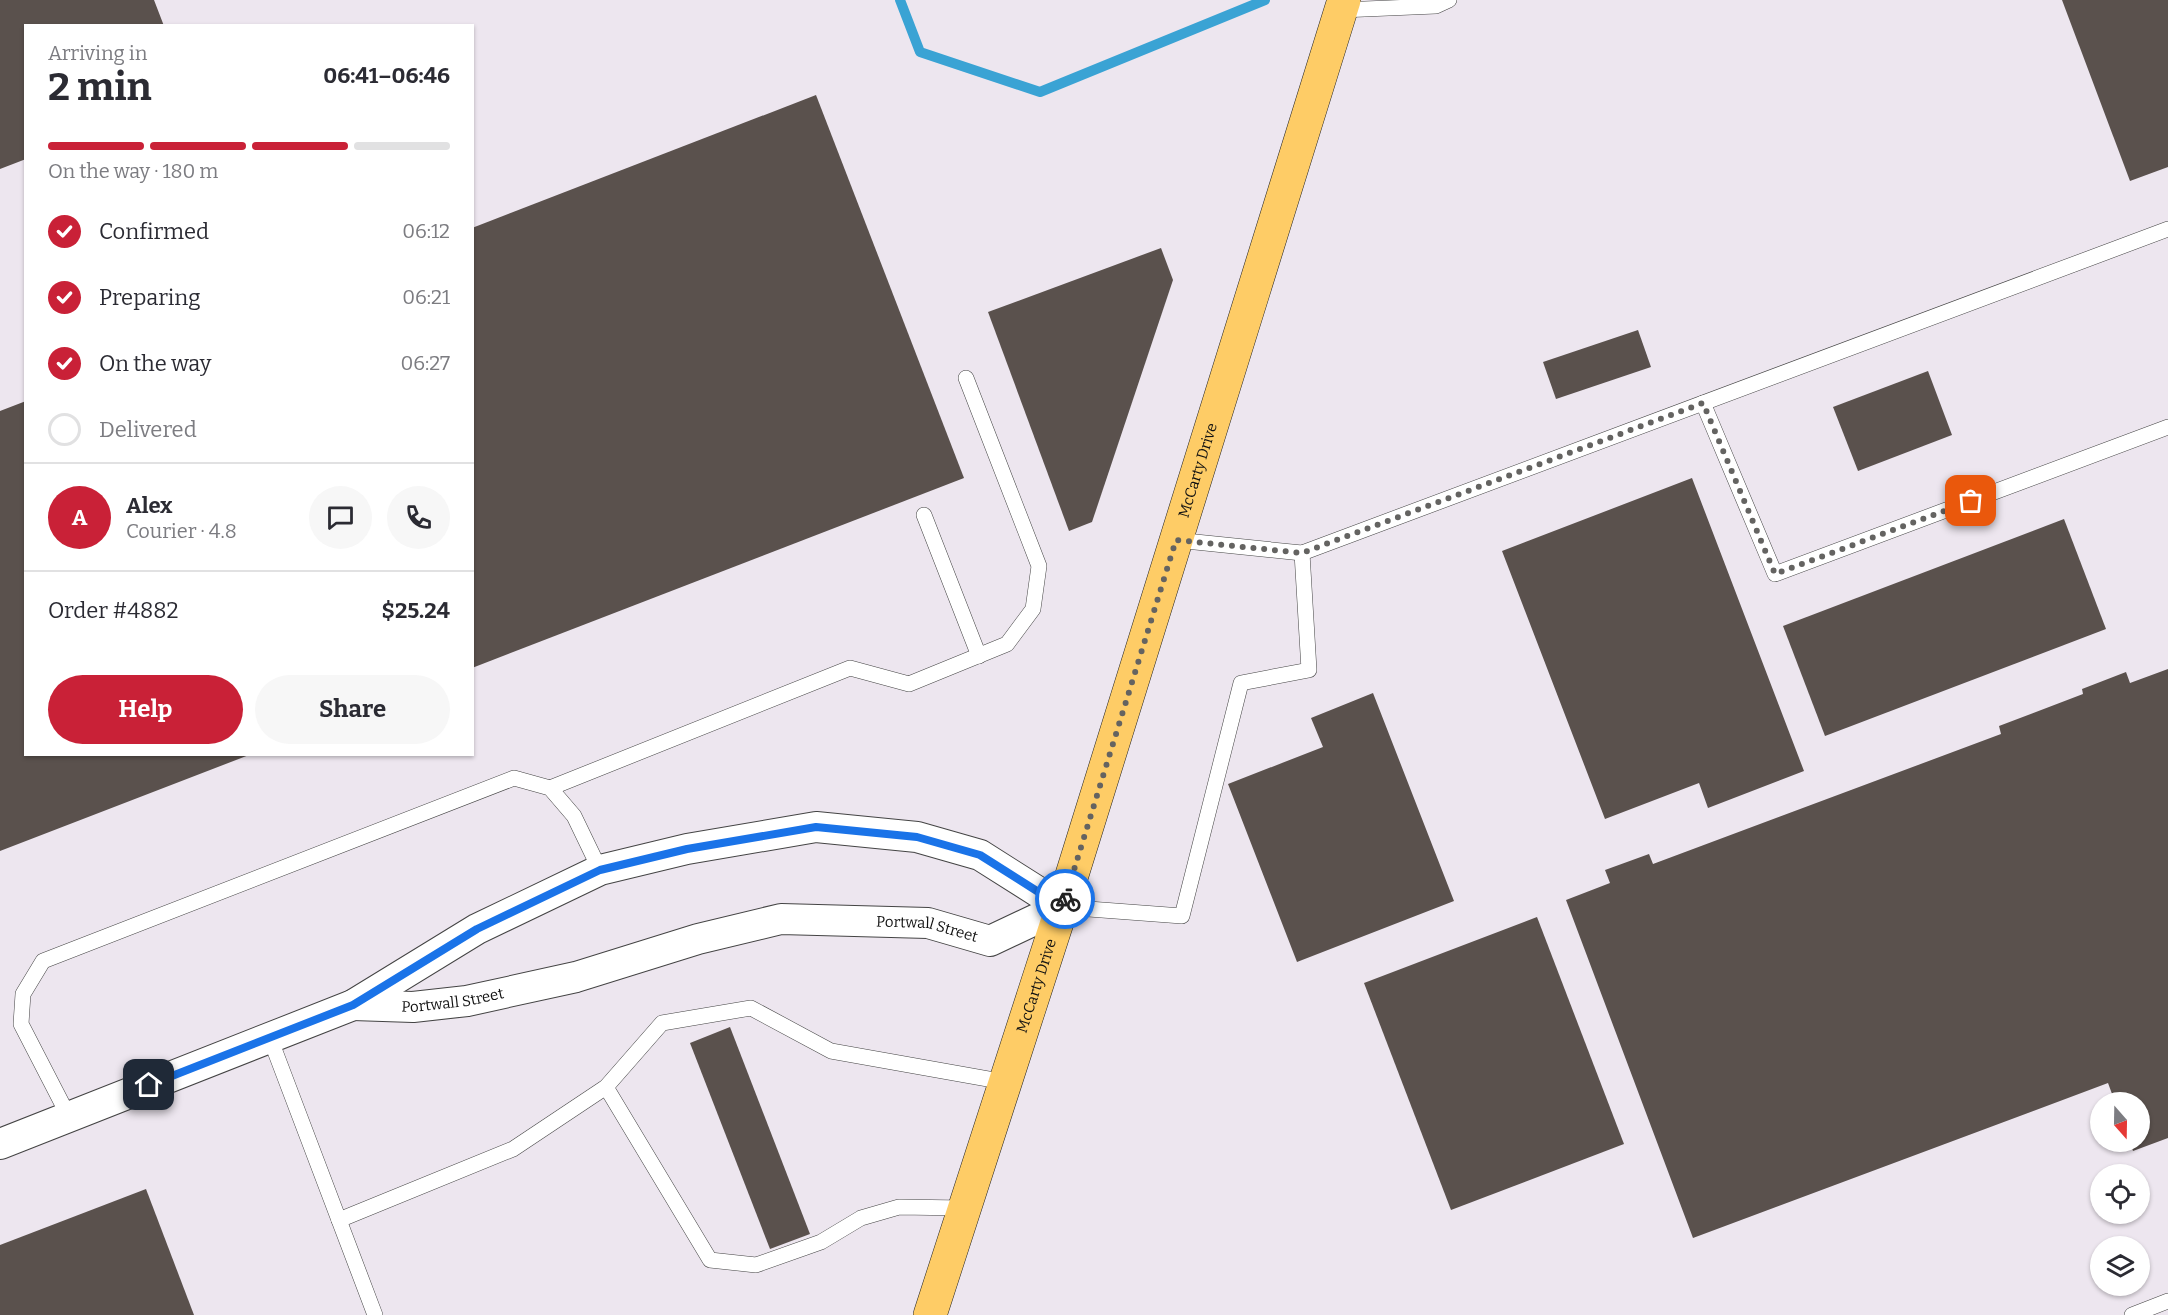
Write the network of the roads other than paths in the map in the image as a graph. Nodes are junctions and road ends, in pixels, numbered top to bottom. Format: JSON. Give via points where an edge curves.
{"nodes":[{"id":1,"x":1449,"y":0,"type":"edge"},
{"id":2,"x":1342,"y":5,"type":"edge"},
{"id":3,"x":2168,"y":229,"type":"edge"},
{"id":4,"x":966,"y":378,"type":"dead end"},
{"id":5,"x":1703,"y":403,"type":"junction"},
{"id":6,"x":2168,"y":427,"type":"edge"},
{"id":7,"x":924,"y":515,"type":"dead end"},
{"id":8,"x":1176,"y":540,"type":"junction"},
{"id":9,"x":1302,"y":553,"type":"junction"},
{"id":10,"x":979,"y":656,"type":"junction"},
{"id":11,"x":550,"y":788,"type":"junction"},
{"id":12,"x":600,"y":870,"type":"junction"},
{"id":13,"x":1062,"y":907,"type":"junction"},
{"id":14,"x":353,"y":1005,"type":"junction"},
{"id":15,"x":270,"y":1038,"type":"junction"},
{"id":16,"x":1005,"y":1082,"type":"junction"},
{"id":17,"x":606,"y":1087,"type":"junction"},
{"id":18,"x":69,"y":1117,"type":"junction"},
{"id":19,"x":0,"y":1144,"type":"edge"},
{"id":20,"x":963,"y":1208,"type":"junction"},
{"id":21,"x":339,"y":1220,"type":"junction"},
{"id":22,"x":2168,"y":1301,"type":"edge"},
{"id":23,"x":375,"y":1315,"type":"edge"},
{"id":24,"x":930,"y":1315,"type":"edge"},
{"id":25,"x":2132,"y":1315,"type":"edge"}],
"edges":[{"from":1,"to":2,"type":"lane","via":[[1436,6]]},
{"from":2,"to":8,"type":"main road","name":"McCarty Drive"},
{"from":3,"to":5,"type":"lane"},
{"from":4,"to":10,"type":"lane","via":[[1039,566],[1033,609],[1007,644]]},
{"from":5,"to":6,"type":"lane","via":[[1775,574]]},
{"from":5,"to":9,"type":"lane"},
{"from":7,"to":10,"type":"lane"},
{"from":8,"to":9,"type":"lane"},
{"from":8,"to":13,"type":"main road","name":"McCarty Drive"},
{"from":9,"to":13,"type":"lane","via":[[1309,670],[1241,683],[1182,916]]},
{"from":10,"to":11,"type":"lane","via":[[909,684],[850,668]]},
{"from":11,"to":12,"type":"lane","via":[[574,816]]},
{"from":11,"to":18,"type":"lane","via":[[514,778],[43,961],[23,994],[21,1024]]},
{"from":12,"to":13,"type":"street","name":"Portwall Street","via":[[687,849],[816,827],[917,837],[980,855]]},
{"from":12,"to":14,"type":"street","name":"Portwall Street","via":[[477,929]]},
{"from":13,"to":14,"type":"street","name":"Portwall Street","via":[[990,941],[928,922],[781,919],[698,939],[576,977],[467,1001],[413,1007]]},
{"from":13,"to":16,"type":"main road","name":"McCarty Drive"},
{"from":14,"to":15,"type":"street","name":"Portwall Street"},
{"from":15,"to":18,"type":"street","name":"Portwall Street"},
{"from":15,"to":21,"type":"lane"},
{"from":16,"to":17,"type":"lane","via":[[831,1051],[751,1008],[662,1023]]},
{"from":16,"to":20,"type":"main road","name":"McCarty Drive"},
{"from":17,"to":20,"type":"lane","via":[[710,1260],[756,1265],[821,1242],[861,1218],[899,1207]]},
{"from":17,"to":21,"type":"lane","via":[[513,1149]]},
{"from":18,"to":19,"type":"street","name":"Portwall Street"},
{"from":20,"to":24,"type":"main road","name":"McCarty Drive"},
{"from":21,"to":23,"type":"lane"},
{"from":22,"to":25,"type":"lane"}]}
